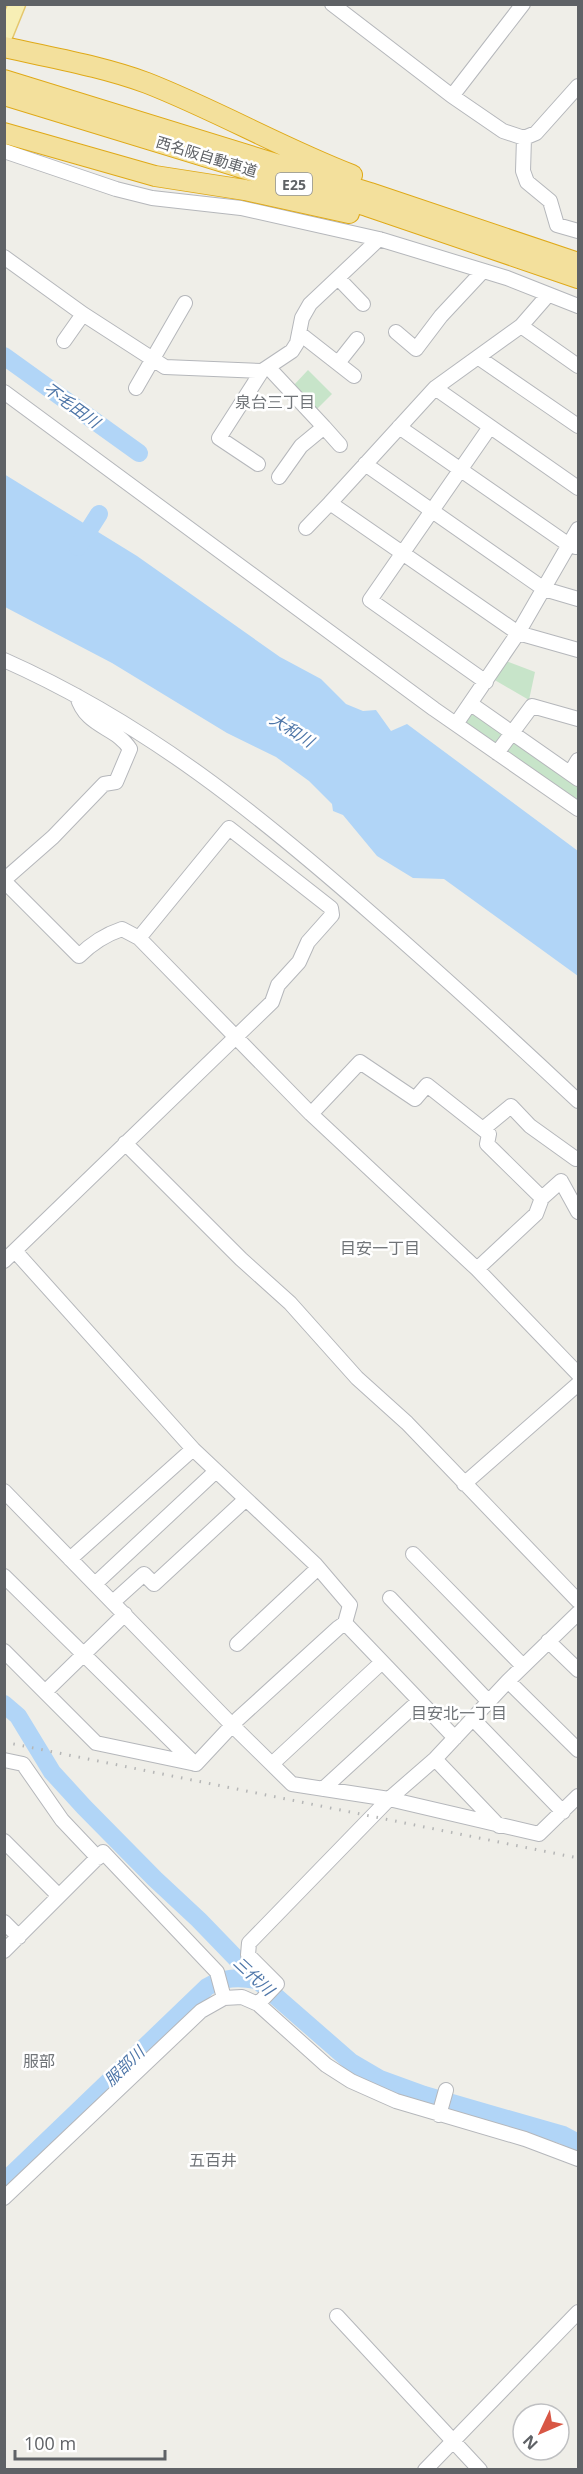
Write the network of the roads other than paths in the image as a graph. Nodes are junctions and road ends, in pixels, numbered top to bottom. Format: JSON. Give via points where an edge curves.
{"nodes":[{"id":1,"x":16,"y":4,"type":"edge"},
{"id":2,"x":332,"y":4,"type":"edge"},
{"id":3,"x":523,"y":4,"type":"edge"},
{"id":4,"x":5,"y":35,"type":"edge"},
{"id":5,"x":4,"y":47,"type":"edge"},
{"id":6,"x":579,"y":86,"type":"edge"},
{"id":7,"x":7,"y":88,"type":"edge"},
{"id":8,"x":452,"y":96,"type":"junction"},
{"id":9,"x":4,"y":133,"type":"edge"},
{"id":10,"x":524,"y":138,"type":"junction"},
{"id":11,"x":4,"y":151,"type":"edge"},
{"id":12,"x":579,"y":231,"type":"edge"},
{"id":13,"x":380,"y":239,"type":"junction"},
{"id":14,"x":487,"y":240,"type":"junction"},
{"id":15,"x":4,"y":257,"type":"edge"},
{"id":16,"x":579,"y":263,"type":"edge"},
{"id":17,"x":483,"y":271,"type":"junction"},
{"id":18,"x":338,"y":278,"type":"junction"},
{"id":19,"x":579,"y":278,"type":"edge"},
{"id":20,"x":548,"y":295,"type":"junction"},
{"id":21,"x":185,"y":303,"type":"dead end"},
{"id":22,"x":363,"y":304,"type":"dead end"},
{"id":23,"x":579,"y":306,"type":"edge"},
{"id":24,"x":83,"y":314,"type":"junction"},
{"id":25,"x":521,"y":326,"type":"junction"},
{"id":26,"x":396,"y":332,"type":"dead end"},
{"id":27,"x":299,"y":333,"type":"junction"},
{"id":28,"x":357,"y":339,"type":"dead end"},
{"id":29,"x":64,"y":341,"type":"dead end"},
{"id":30,"x":479,"y":357,"type":"junction"},
{"id":31,"x":153,"y":360,"type":"junction"},
{"id":32,"x":338,"y":363,"type":"junction"},
{"id":33,"x":579,"y":366,"type":"edge"},
{"id":34,"x":265,"y":369,"type":"junction"},
{"id":35,"x":354,"y":376,"type":"dead end"},
{"id":36,"x":136,"y":388,"type":"dead end"},
{"id":37,"x":435,"y":388,"type":"junction"},
{"id":38,"x":4,"y":392,"type":"edge"},
{"id":39,"x":579,"y":426,"type":"edge"},
{"id":40,"x":324,"y":427,"type":"junction"},
{"id":41,"x":399,"y":427,"type":"junction"},
{"id":42,"x":490,"y":427,"type":"junction"},
{"id":43,"x":340,"y":445,"type":"dead end"},
{"id":44,"x":258,"y":464,"type":"dead end"},
{"id":45,"x":365,"y":464,"type":"junction"},
{"id":46,"x":460,"y":469,"type":"junction"},
{"id":47,"x":279,"y":477,"type":"dead end"},
{"id":48,"x":579,"y":488,"type":"edge"},
{"id":49,"x":330,"y":503,"type":"junction"},
{"id":50,"x":432,"y":510,"type":"junction"},
{"id":51,"x":306,"y":528,"type":"dead end"},
{"id":52,"x":579,"y":529,"type":"edge"},
{"id":53,"x":574,"y":546,"type":"edge"},
{"id":54,"x":401,"y":553,"type":"junction"},
{"id":55,"x":544,"y":589,"type":"junction"},
{"id":56,"x":579,"y":599,"type":"edge"},
{"id":57,"x":518,"y":633,"type":"junction"},
{"id":58,"x":579,"y":650,"type":"edge"},
{"id":59,"x":4,"y":660,"type":"edge"},
{"id":60,"x":486,"y":682,"type":"junction"},
{"id":61,"x":77,"y":696,"type":"junction"},
{"id":62,"x":471,"y":704,"type":"junction"},
{"id":63,"x":579,"y":719,"type":"edge"},
{"id":64,"x":456,"y":724,"type":"junction"},
{"id":65,"x":511,"y":734,"type":"junction"},
{"id":66,"x":497,"y":753,"type":"junction"},
{"id":67,"x":579,"y":760,"type":"edge"},
{"id":68,"x":574,"y":776,"type":"edge"},
{"id":69,"x":579,"y":809,"type":"edge"},
{"id":70,"x":4,"y":880,"type":"edge"},
{"id":71,"x":139,"y":938,"type":"junction"},
{"id":72,"x":236,"y":1038,"type":"junction"},
{"id":73,"x":579,"y":1101,"type":"edge"},
{"id":74,"x":311,"y":1114,"type":"junction"},
{"id":75,"x":483,"y":1129,"type":"junction"},
{"id":76,"x":125,"y":1143,"type":"junction"},
{"id":77,"x":579,"y":1158,"type":"edge"},
{"id":78,"x":542,"y":1198,"type":"junction"},
{"id":79,"x":579,"y":1212,"type":"edge"},
{"id":80,"x":9,"y":1254,"type":"edge"},
{"id":81,"x":477,"y":1269,"type":"junction"},
{"id":82,"x":579,"y":1374,"type":"edge"},
{"id":83,"x":579,"y":1384,"type":"edge"},
{"id":84,"x":193,"y":1449,"type":"junction"},
{"id":85,"x":216,"y":1471,"type":"junction"},
{"id":86,"x":464,"y":1484,"type":"junction"},
{"id":87,"x":4,"y":1491,"type":"edge"},
{"id":88,"x":246,"y":1499,"type":"junction"},
{"id":89,"x":10,"y":1507,"type":"edge"},
{"id":90,"x":413,"y":1554,"type":"dead end"},
{"id":91,"x":70,"y":1559,"type":"junction"},
{"id":92,"x":318,"y":1568,"type":"junction"},
{"id":93,"x":4,"y":1576,"type":"edge"},
{"id":94,"x":95,"y":1584,"type":"junction"},
{"id":95,"x":390,"y":1598,"type":"dead end"},
{"id":96,"x":579,"y":1600,"type":"edge"},
{"id":97,"x":113,"y":1602,"type":"junction"},
{"id":98,"x":579,"y":1612,"type":"edge"},
{"id":99,"x":125,"y":1614,"type":"junction"},
{"id":100,"x":345,"y":1623,"type":"junction"},
{"id":101,"x":548,"y":1641,"type":"junction"},
{"id":102,"x":237,"y":1644,"type":"dead end"},
{"id":103,"x":4,"y":1651,"type":"edge"},
{"id":104,"x":83,"y":1655,"type":"junction"},
{"id":105,"x":381,"y":1663,"type":"junction"},
{"id":106,"x":523,"y":1666,"type":"junction"},
{"id":107,"x":579,"y":1670,"type":"edge"},
{"id":108,"x":508,"y":1681,"type":"junction"},
{"id":109,"x":45,"y":1692,"type":"junction"},
{"id":110,"x":419,"y":1701,"type":"junction"},
{"id":111,"x":489,"y":1702,"type":"junction"},
{"id":112,"x":473,"y":1719,"type":"junction"},
{"id":113,"x":233,"y":1726,"type":"junction"},
{"id":114,"x":455,"y":1738,"type":"junction"},
{"id":115,"x":579,"y":1750,"type":"edge"},
{"id":116,"x":435,"y":1759,"type":"junction"},
{"id":117,"x":4,"y":1760,"type":"edge"},
{"id":118,"x":273,"y":1763,"type":"junction"},
{"id":119,"x":195,"y":1764,"type":"junction"},
{"id":120,"x":323,"y":1789,"type":"junction"},
{"id":121,"x":579,"y":1796,"type":"edge"},
{"id":122,"x":389,"y":1799,"type":"junction"},
{"id":123,"x":563,"y":1812,"type":"junction"},
{"id":124,"x":499,"y":1826,"type":"junction"},
{"id":125,"x":4,"y":1841,"type":"edge"},
{"id":126,"x":98,"y":1858,"type":"junction"},
{"id":127,"x":59,"y":1896,"type":"junction"},
{"id":128,"x":4,"y":1922,"type":"edge"},
{"id":129,"x":19,"y":1937,"type":"junction"},
{"id":130,"x":4,"y":1951,"type":"edge"},
{"id":131,"x":223,"y":1995,"type":"junction"},
{"id":132,"x":259,"y":2003,"type":"junction"},
{"id":133,"x":446,"y":2091,"type":"dead end"},
{"id":134,"x":439,"y":2114,"type":"junction"},
{"id":135,"x":579,"y":2159,"type":"edge"},
{"id":136,"x":4,"y":2198,"type":"edge"},
{"id":137,"x":579,"y":2312,"type":"edge"},
{"id":138,"x":337,"y":2316,"type":"dead end"},
{"id":139,"x":453,"y":2442,"type":"junction"},
{"id":140,"x":425,"y":2469,"type":"edge"},
{"id":141,"x":480,"y":2469,"type":"edge"}],
"edges":[{"from":1,"to":4,"type":"main road"},
{"from":2,"to":8,"type":"street"},
{"from":3,"to":8,"type":"street"},
{"from":5,"to":14,"type":"highway","via":[[146,83],[339,170],[455,211]]},
{"from":6,"to":10,"type":"street","via":[[536,133]]},
{"from":7,"to":14,"type":"highway","name":"西名阪自動車道","number":"E25","via":[[344,199]]},
{"from":8,"to":10,"type":"street","via":[[503,131]]},
{"from":9,"to":14,"type":"highway","via":[[154,176],[245,190],[470,245]]},
{"from":10,"to":12,"type":"street","via":[[523,171],[527,182],[550,201],[557,225]]},
{"from":11,"to":13,"type":"street","via":[[152,198],[241,208]]},
{"from":13,"to":17,"type":"street"},
{"from":13,"to":18,"type":"street"},
{"from":14,"to":16,"type":"highway","name":"西名阪自動車道","number":"E25"},
{"from":14,"to":19,"type":"highway","name":"西名阪自動車道","number":"E25"},
{"from":15,"to":24,"type":"street"},
{"from":17,"to":20,"type":"street"},
{"from":17,"to":26,"type":"street","via":[[416,349]]},
{"from":18,"to":22,"type":"street"},
{"from":18,"to":27,"type":"street","via":[[310,304]]},
{"from":20,"to":23,"type":"street"},
{"from":20,"to":25,"type":"street"},
{"from":21,"to":31,"type":"street"},
{"from":24,"to":29,"type":"street"},
{"from":24,"to":31,"type":"street"},
{"from":25,"to":30,"type":"street"},
{"from":25,"to":33,"type":"street"},
{"from":27,"to":32,"type":"street"},
{"from":27,"to":34,"type":"street","via":[[292,351]]},
{"from":28,"to":32,"type":"street"},
{"from":30,"to":37,"type":"street"},
{"from":30,"to":39,"type":"street"},
{"from":31,"to":34,"type":"street","via":[[165,368]]},
{"from":31,"to":36,"type":"street"},
{"from":32,"to":35,"type":"street"},
{"from":34,"to":40,"type":"street"},
{"from":34,"to":44,"type":"street","via":[[219,438]]},
{"from":37,"to":41,"type":"street"},
{"from":37,"to":42,"type":"street"},
{"from":38,"to":64,"type":"street"},
{"from":40,"to":43,"type":"street"},
{"from":40,"to":47,"type":"street","via":[[301,447]]},
{"from":41,"to":45,"type":"street"},
{"from":41,"to":46,"type":"street"},
{"from":42,"to":46,"type":"street"},
{"from":42,"to":48,"type":"street"},
{"from":45,"to":49,"type":"street"},
{"from":45,"to":50,"type":"street"},
{"from":46,"to":50,"type":"street"},
{"from":46,"to":53,"type":"street"},
{"from":49,"to":51,"type":"street"},
{"from":49,"to":54,"type":"street"},
{"from":50,"to":54,"type":"street"},
{"from":50,"to":55,"type":"street"},
{"from":52,"to":53,"type":"street"},
{"from":53,"to":55,"type":"street"},
{"from":54,"to":57,"type":"street"},
{"from":54,"to":60,"type":"street","via":[[370,600]]},
{"from":55,"to":56,"type":"street"},
{"from":55,"to":57,"type":"street"},
{"from":57,"to":58,"type":"street"},
{"from":57,"to":60,"type":"street"},
{"from":59,"to":61,"type":"street"},
{"from":60,"to":62,"type":"street"},
{"from":61,"to":70,"type":"street","via":[[88,718],[125,741],[130,749],[116,782],[104,784]]},
{"from":61,"to":73,"type":"street","via":[[141,733],[231,795],[461,992]]},
{"from":62,"to":64,"type":"street"},
{"from":62,"to":65,"type":"street"},
{"from":63,"to":65,"type":"street","via":[[532,706]]},
{"from":64,"to":66,"type":"street"},
{"from":65,"to":66,"type":"street"},
{"from":65,"to":68,"type":"street"},
{"from":66,"to":69,"type":"street"},
{"from":67,"to":68,"type":"street"},
{"from":70,"to":71,"type":"street","via":[[79,956],[101,937],[122,929]]},
{"from":71,"to":72,"type":"street"},
{"from":71,"to":72,"type":"street","via":[[229,828],[331,908],[332,915],[278,985],[272,1002]]},
{"from":72,"to":74,"type":"street"},
{"from":72,"to":76,"type":"street"},
{"from":74,"to":75,"type":"street","via":[[360,1062],[415,1099],[427,1085]]},
{"from":74,"to":81,"type":"street"},
{"from":75,"to":77,"type":"street","via":[[511,1106],[530,1126]]},
{"from":75,"to":78,"type":"street","via":[[489,1134],[487,1144]]},
{"from":76,"to":80,"type":"street"},
{"from":76,"to":86,"type":"street","via":[[290,1303],[357,1378],[407,1423]]},
{"from":78,"to":79,"type":"street","via":[[561,1181]]},
{"from":78,"to":81,"type":"street","via":[[536,1214]]},
{"from":80,"to":84,"type":"street"},
{"from":81,"to":82,"type":"street"},
{"from":83,"to":86,"type":"street"},
{"from":84,"to":85,"type":"street"},
{"from":84,"to":91,"type":"street"},
{"from":85,"to":88,"type":"street"},
{"from":85,"to":94,"type":"street"},
{"from":86,"to":96,"type":"street"},
{"from":87,"to":89,"type":"street"},
{"from":88,"to":92,"type":"street"},
{"from":88,"to":97,"type":"street","via":[[154,1584],[144,1574]]},
{"from":89,"to":91,"type":"street"},
{"from":90,"to":106,"type":"street"},
{"from":91,"to":94,"type":"street"},
{"from":92,"to":100,"type":"street","via":[[350,1605]]},
{"from":92,"to":102,"type":"street"},
{"from":93,"to":104,"type":"street"},
{"from":94,"to":97,"type":"street"},
{"from":95,"to":111,"type":"street"},
{"from":97,"to":99,"type":"street"},
{"from":98,"to":101,"type":"street"},
{"from":99,"to":104,"type":"street"},
{"from":99,"to":113,"type":"street"},
{"from":100,"to":105,"type":"street"},
{"from":100,"to":113,"type":"street"},
{"from":101,"to":106,"type":"street"},
{"from":101,"to":107,"type":"street"},
{"from":103,"to":109,"type":"street"},
{"from":104,"to":109,"type":"street"},
{"from":104,"to":119,"type":"street"},
{"from":105,"to":110,"type":"street"},
{"from":105,"to":118,"type":"street"},
{"from":106,"to":108,"type":"street"},
{"from":108,"to":111,"type":"street"},
{"from":108,"to":115,"type":"street"},
{"from":109,"to":119,"type":"street","via":[[96,1743]]},
{"from":110,"to":114,"type":"street"},
{"from":110,"to":120,"type":"street"},
{"from":111,"to":112,"type":"street"},
{"from":112,"to":114,"type":"street"},
{"from":112,"to":123,"type":"street"},
{"from":113,"to":118,"type":"street"},
{"from":113,"to":119,"type":"street"},
{"from":114,"to":116,"type":"street"},
{"from":116,"to":122,"type":"street"},
{"from":116,"to":124,"type":"street"},
{"from":117,"to":126,"type":"street","via":[[23,1764],[62,1820]]},
{"from":118,"to":120,"type":"street","via":[[292,1784]]},
{"from":120,"to":122,"type":"street"},
{"from":121,"to":123,"type":"street"},
{"from":122,"to":124,"type":"street"},
{"from":122,"to":132,"type":"street","via":[[249,1943],[248,1955],[277,1984]]},
{"from":123,"to":124,"type":"street","via":[[539,1834]]},
{"from":125,"to":127,"type":"street"},
{"from":126,"to":127,"type":"street"},
{"from":126,"to":131,"type":"street","via":[[103,1852],[218,1972]]},
{"from":127,"to":129,"type":"street"},
{"from":128,"to":129,"type":"street"},
{"from":129,"to":130,"type":"street"},
{"from":131,"to":132,"type":"street"},
{"from":131,"to":136,"type":"street","via":[[201,2011]]},
{"from":132,"to":134,"type":"street","via":[[326,2065],[351,2081]]},
{"from":133,"to":134,"type":"street"},
{"from":134,"to":135,"type":"street"},
{"from":137,"to":139,"type":"street"},
{"from":138,"to":139,"type":"street"},
{"from":139,"to":140,"type":"street"},
{"from":139,"to":141,"type":"street"}]}
